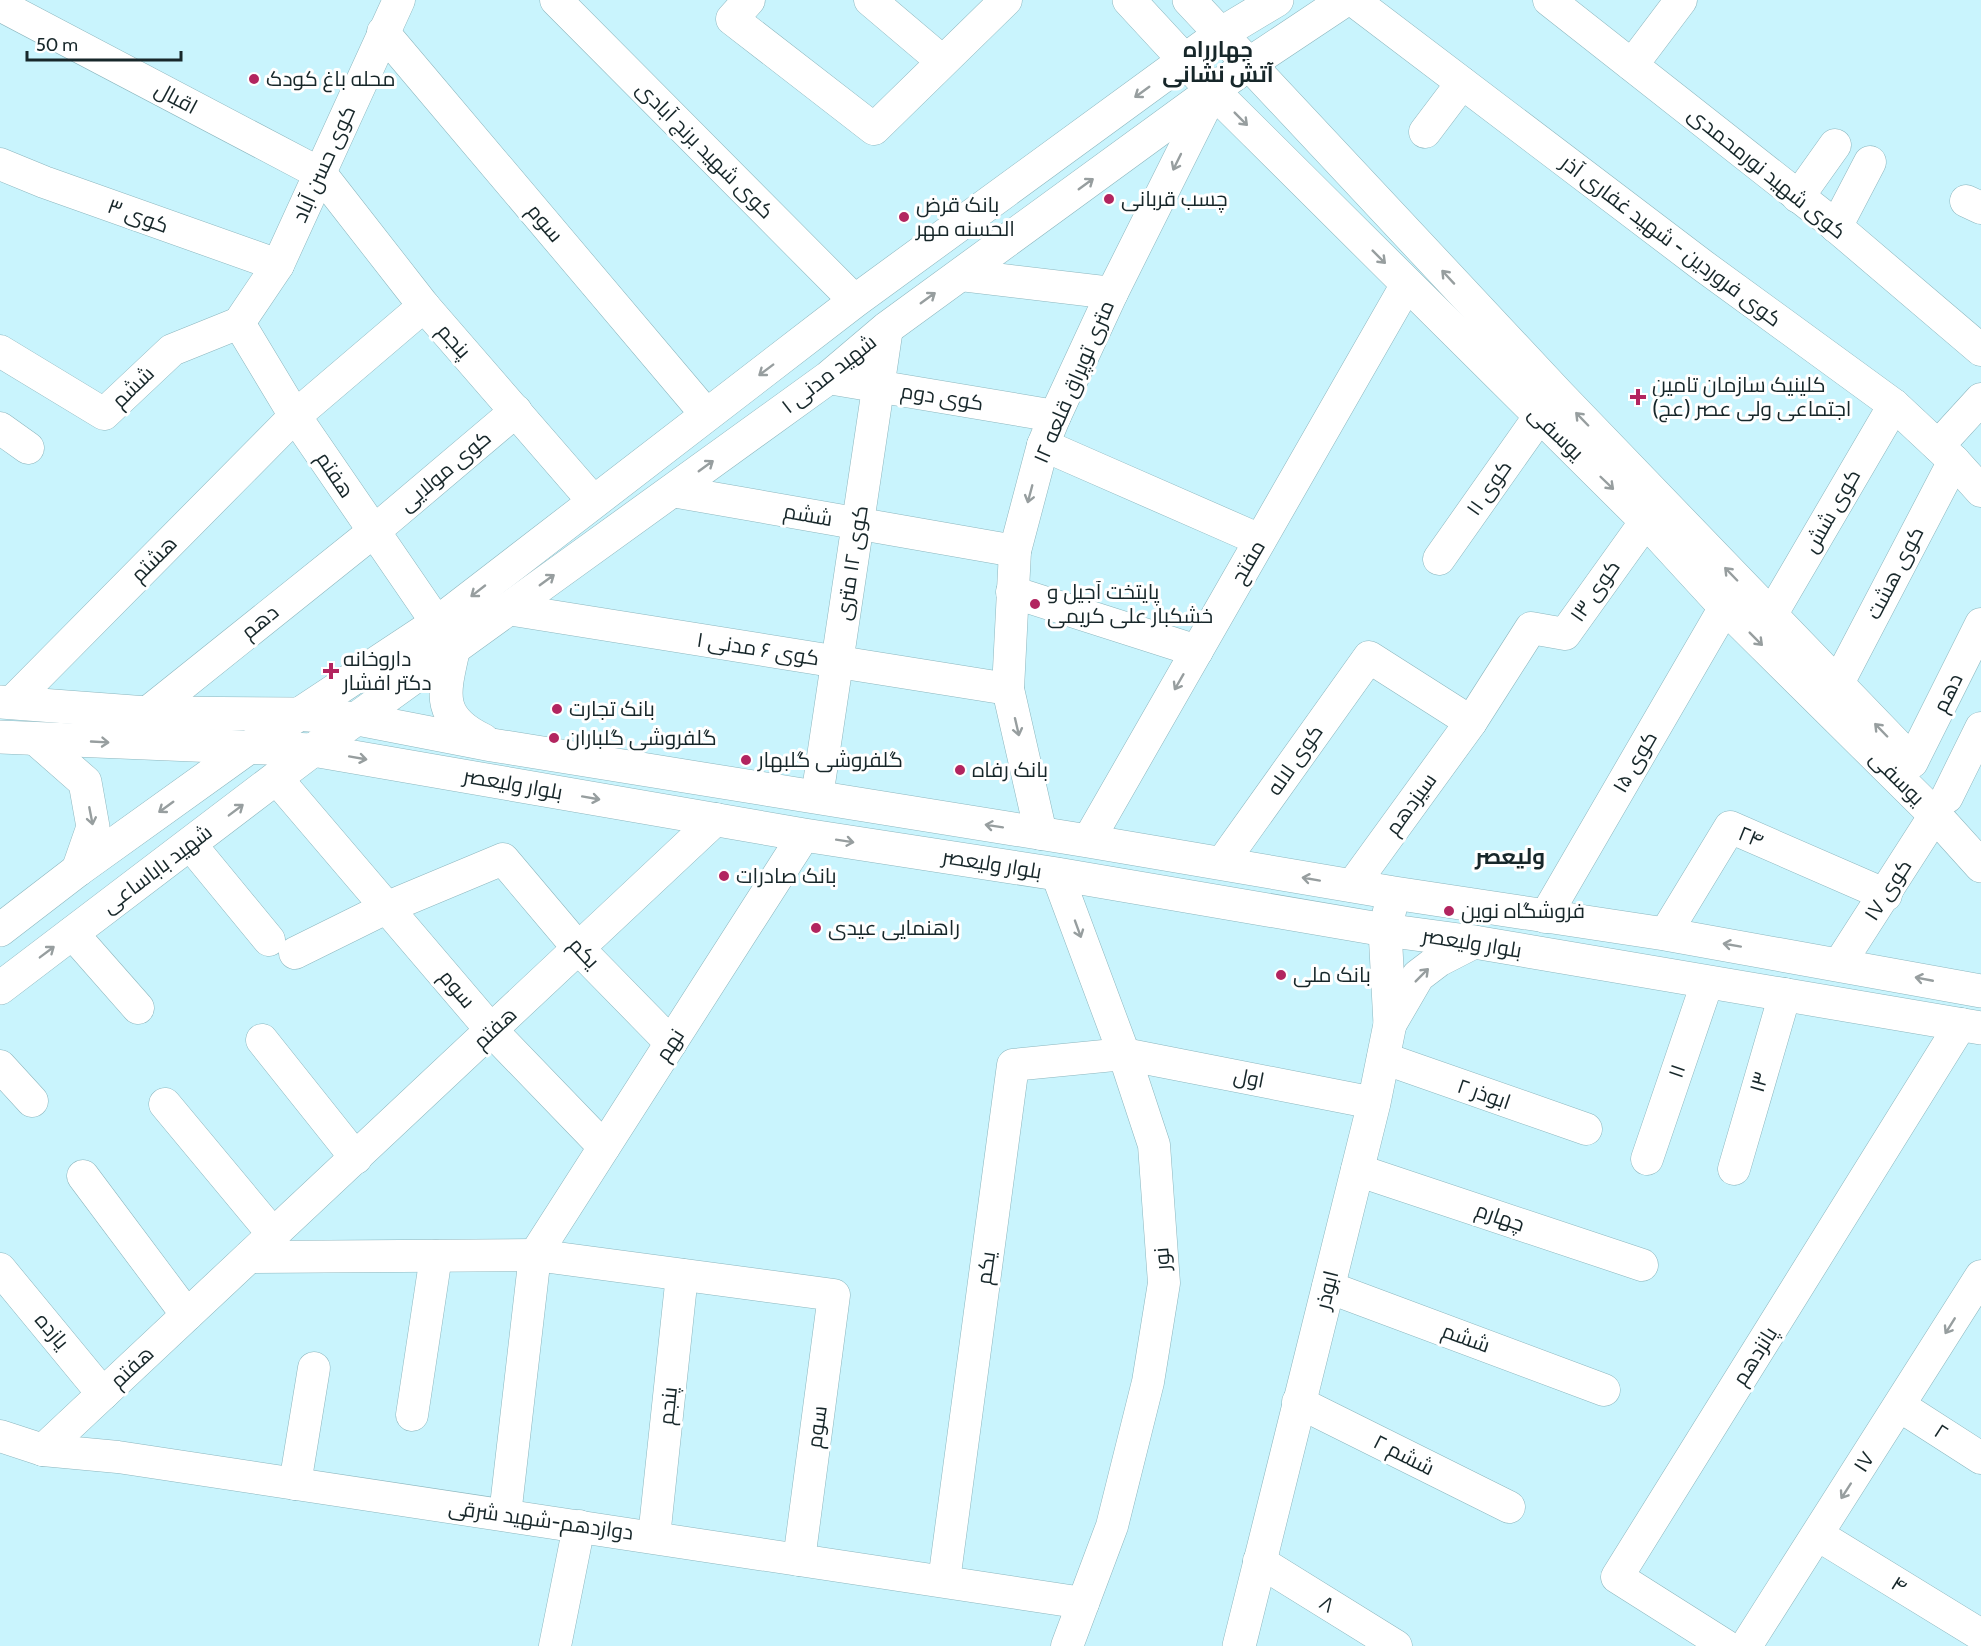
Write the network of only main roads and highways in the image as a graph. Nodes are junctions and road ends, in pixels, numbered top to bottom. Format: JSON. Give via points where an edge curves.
{"nodes":[{"id":1,"x":1129,"y":0,"type":"edge"},
{"id":2,"x":1189,"y":0,"type":"edge"},
{"id":3,"x":1277,"y":0,"type":"edge"},
{"id":4,"x":1345,"y":0,"type":"edge"},
{"id":5,"x":1222,"y":33,"type":"junction"},
{"id":6,"x":1185,"y":61,"type":"junction"},
{"id":7,"x":1249,"y":64,"type":"junction"},
{"id":8,"x":1213,"y":91,"type":"junction"},
{"id":9,"x":804,"y":342,"type":"junction"},
{"id":10,"x":828,"y":378,"type":"junction"},
{"id":11,"x":1549,"y":406,"type":"junction"},
{"id":12,"x":446,"y":635,"type":"junction"},
{"id":13,"x":6,"y":702,"type":"edge"},
{"id":14,"x":297,"y":714,"type":"junction"},
{"id":15,"x":358,"y":719,"type":"junction"},
{"id":16,"x":0,"y":737,"type":"edge"},
{"id":17,"x":36,"y":739,"type":"junction"},
{"id":18,"x":492,"y":745,"type":"junction"},
{"id":19,"x":248,"y":748,"type":"junction"},
{"id":20,"x":313,"y":750,"type":"junction"},
{"id":21,"x":1941,"y":806,"type":"junction"},
{"id":22,"x":1981,"y":832,"type":"edge"},
{"id":23,"x":1041,"y":834,"type":"junction"},
{"id":24,"x":1981,"y":867,"type":"edge"},
{"id":25,"x":78,"y":870,"type":"junction"},
{"id":26,"x":1057,"y":874,"type":"junction"},
{"id":27,"x":1394,"y":893,"type":"junction"},
{"id":28,"x":0,"y":930,"type":"edge"},
{"id":29,"x":1385,"y":930,"type":"junction"},
{"id":30,"x":1474,"y":942,"type":"junction"},
{"id":31,"x":0,"y":988,"type":"edge"},
{"id":32,"x":1981,"y":991,"type":"edge"},
{"id":33,"x":1390,"y":1024,"type":"junction"},
{"id":34,"x":1971,"y":1026,"type":"edge"},
{"id":35,"x":1239,"y":1646,"type":"edge"}],
"edges":[{"from":1,"to":6,"type":"main road","name":"یوسفی"},
{"from":2,"to":5,"type":"main road","name":"یوسفی"},
{"from":3,"to":5,"type":"main road","name":"شهید مدنی ۱"},
{"from":4,"to":7,"type":"main road","name":"شهید مدنی ۱"},
{"from":5,"to":6,"type":"main road","name":"شهید مدنی ۱"},
{"from":5,"to":7,"type":"main road","name":"یوسفی"},
{"from":6,"to":8,"type":"main road","name":"یوسفی"},
{"from":6,"to":9,"type":"main road","name":"شهید مدنی ۱","one_way":true},
{"from":7,"to":8,"type":"main road","name":"شهید مدنی ۱"},
{"from":11,"to":7,"type":"main road","name":"یوسفی","one_way":true},
{"from":10,"to":8,"type":"main road","name":"شهید مدنی ۱","one_way":true,"via":[[888,328]]},
{"from":8,"to":11,"type":"main road","name":"یوسفی","one_way":true,"via":[[1407,284]]},
{"from":9,"to":10,"type":"main road"},
{"from":9,"to":12,"type":"main road","name":"شهید مدنی ۱","one_way":true,"via":[[594,502]]},
{"from":12,"to":10,"type":"main road","name":"شهید مدنی ۱","one_way":true,"via":[[507,609]]},
{"from":11,"to":21,"type":"main road","name":"یوسفی","one_way":true,"via":[[1725,607]]},
{"from":21,"to":11,"type":"main road","name":"یوسفی","one_way":true,"via":[[1912,762],[1770,616]]},
{"from":12,"to":14,"type":"main road","name":"شهید مدنی ۱"},
{"from":12,"to":15,"type":"main road","name":"شهید مدنی ۱"},
{"from":12,"to":18,"type":"main road","via":[[445,704],[450,717]]},
{"from":13,"to":14,"type":"main road","name":"بلوار ولیعصر","via":[[147,713]]},
{"from":14,"to":15,"type":"main road","name":"بلوار ولیعصر"},
{"from":14,"to":19,"type":"main road","name":"شهید مدنی ۱"},
{"from":15,"to":18,"type":"main road","name":"بلوار ولیعصر"},
{"from":15,"to":20,"type":"main road","name":"شهید مدنی ۱"},
{"from":16,"to":17,"type":"main road","name":"بلوار ولیعصر"},
{"from":17,"to":19,"type":"main road","name":"بلوار ولیعصر","one_way":true},
{"from":17,"to":25,"type":"main road","one_way":true,"via":[[85,782],[93,827]]},
{"from":23,"to":18,"type":"main road","name":"بلوار ولیعصر","one_way":true},
{"from":19,"to":20,"type":"main road","name":"بلوار ولیعصر"},
{"from":19,"to":25,"type":"main road","name":"شهید باباساعی","one_way":true},
{"from":20,"to":26,"type":"main road","name":"بلوار ولیعصر","one_way":true,"via":[[804,835]]},
{"from":31,"to":20,"type":"main road","name":"شهید باباساعی","one_way":true},
{"from":21,"to":22,"type":"main road","name":"یوسفی"},
{"from":21,"to":24,"type":"main road","name":"یوسفی"},
{"from":23,"to":26,"type":"main road"},
{"from":27,"to":23,"type":"main road","name":"بلوار ولیعصر","one_way":true},
{"from":25,"to":28,"type":"main road","name":"شهید باباساعی"},
{"from":26,"to":29,"type":"main road","name":"بلوار ولیعصر"},
{"from":27,"to":29,"type":"main road","name":"ابوذر"},
{"from":32,"to":27,"type":"main road","name":"بلوار ولیعصر","one_way":true,"via":[[1840,963]]},
{"from":29,"to":30,"type":"main road","name":"بلوار ولیعصر"},
{"from":29,"to":33,"type":"main road","name":"ابوذر"},
{"from":33,"to":30,"type":"main road","one_way":true,"via":[[1418,976]]},
{"from":30,"to":34,"type":"main road","name":"بلوار ولیعصر"},
{"from":33,"to":35,"type":"main road","name":"ابوذر","via":[[1358,1170]]}]}
